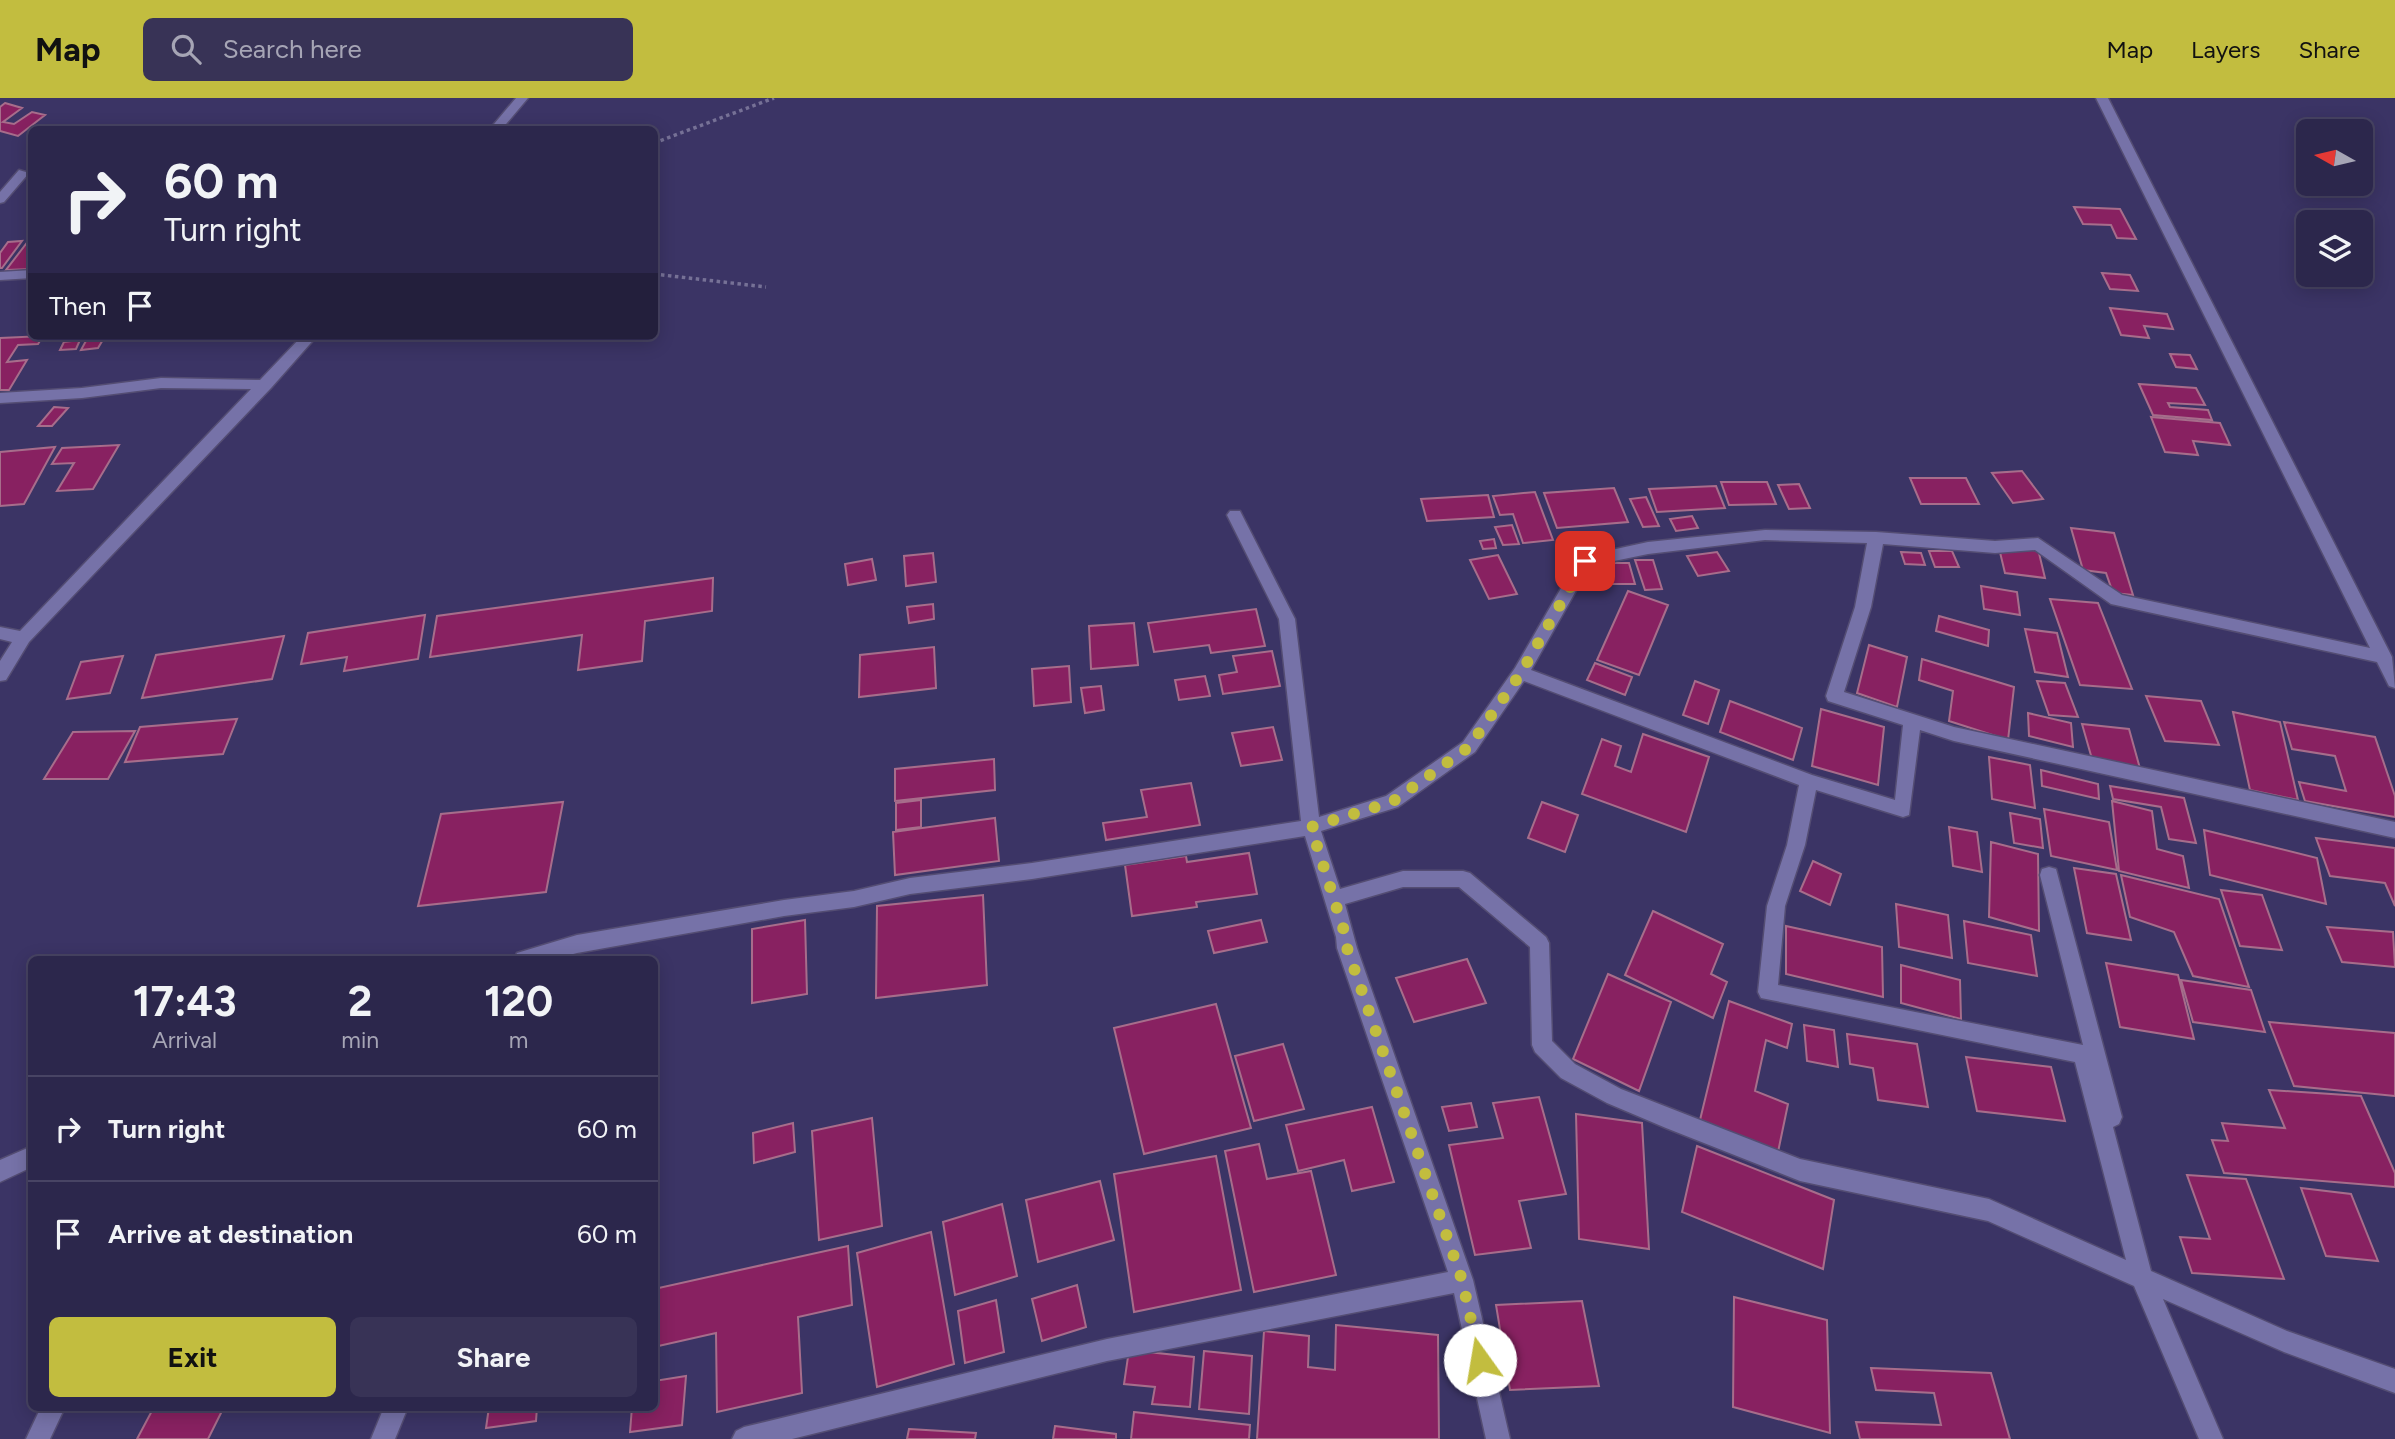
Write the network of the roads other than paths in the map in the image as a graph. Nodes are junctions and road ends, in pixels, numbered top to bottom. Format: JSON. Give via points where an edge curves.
{"nodes":[{"id":1,"x":522,"y":98,"type":"edge"},
{"id":2,"x":2102,"y":98,"type":"edge"},
{"id":3,"x":498,"y":126,"type":"edge"},
{"id":4,"x":23,"y":173,"type":"dead end"},
{"id":5,"x":0,"y":199,"type":"edge"},
{"id":6,"x":28,"y":274,"type":"edge"},
{"id":7,"x":0,"y":276,"type":"edge"},
{"id":8,"x":306,"y":340,"type":"edge"},
{"id":9,"x":266,"y":385,"type":"junction"},
{"id":10,"x":0,"y":398,"type":"edge"},
{"id":11,"x":1235,"y":515,"type":"dead end"},
{"id":12,"x":1876,"y":538,"type":"junction"},
{"id":13,"x":0,"y":633,"type":"edge"},
{"id":14,"x":23,"y":638,"type":"junction"},
{"id":15,"x":2384,"y":657,"type":"junction"},
{"id":16,"x":1521,"y":673,"type":"junction"},
{"id":17,"x":0,"y":675,"type":"edge"},
{"id":18,"x":2395,"y":681,"type":"edge"},
{"id":19,"x":1912,"y":721,"type":"junction"},
{"id":20,"x":1809,"y":780,"type":"junction"},
{"id":21,"x":1311,"y":827,"type":"junction"},
{"id":22,"x":2395,"y":830,"type":"edge"},
{"id":23,"x":2049,"y":875,"type":"dead end"},
{"id":24,"x":1333,"y":899,"type":"junction"},
{"id":25,"x":535,"y":956,"type":"edge"},
{"id":26,"x":28,"y":1158,"type":"edge"},
{"id":27,"x":0,"y":1171,"type":"edge"},
{"id":28,"x":1462,"y":1280,"type":"junction"},
{"id":29,"x":2143,"y":1281,"type":"junction"},
{"id":30,"x":2395,"y":1381,"type":"edge"},
{"id":31,"x":51,"y":1411,"type":"edge"},
{"id":32,"x":394,"y":1411,"type":"edge"},
{"id":33,"x":38,"y":1439,"type":"edge"},
{"id":34,"x":383,"y":1439,"type":"edge"},
{"id":35,"x":744,"y":1439,"type":"edge"},
{"id":36,"x":1498,"y":1439,"type":"edge"},
{"id":37,"x":2211,"y":1439,"type":"edge"}],
"edges":[{"from":1,"to":3,"type":"street"},
{"from":2,"to":15,"type":"street"},
{"from":4,"to":5,"type":"street"},
{"from":6,"to":7,"type":"street"},
{"from":8,"to":9,"type":"street"},
{"from":9,"to":10,"type":"street","via":[[161,383]]},
{"from":9,"to":14,"type":"street"},
{"from":11,"to":21,"type":"street","via":[[1287,619]]},
{"from":12,"to":15,"type":"street","via":[[1995,547],[2038,544],[2117,600]]},
{"from":12,"to":16,"type":"street","via":[[1765,535],[1648,548],[1585,561]]},
{"from":12,"to":19,"type":"street","via":[[1863,607],[1834,696]]},
{"from":13,"to":14,"type":"street"},
{"from":14,"to":17,"type":"street"},
{"from":15,"to":18,"type":"street"},
{"from":16,"to":20,"type":"street"},
{"from":16,"to":21,"type":"street","via":[[1469,747],[1392,802]]},
{"from":19,"to":20,"type":"street","via":[[1903,810]]},
{"from":19,"to":22,"type":"street"},
{"from":20,"to":29,"type":"street","via":[[1796,845],[1776,906],[1768,992],[2082,1054]]},
{"from":21,"to":24,"type":"street"},
{"from":21,"to":25,"type":"street","via":[[910,886],[854,900],[577,944]]},
{"from":23,"to":29,"type":"street","via":[[2130,1188]]},
{"from":24,"to":28,"type":"street"},
{"from":24,"to":29,"type":"street","via":[[1403,879],[1463,879],[1539,943],[1542,1045],[1568,1071],[1614,1096],[1800,1170],[1989,1210]]},
{"from":26,"to":27,"type":"street"},
{"from":28,"to":35,"type":"street","via":[[1107,1350]]},
{"from":28,"to":36,"type":"street"},
{"from":29,"to":30,"type":"street","via":[[2284,1341]]},
{"from":29,"to":37,"type":"street"},
{"from":31,"to":33,"type":"street"},
{"from":32,"to":34,"type":"street"}]}
